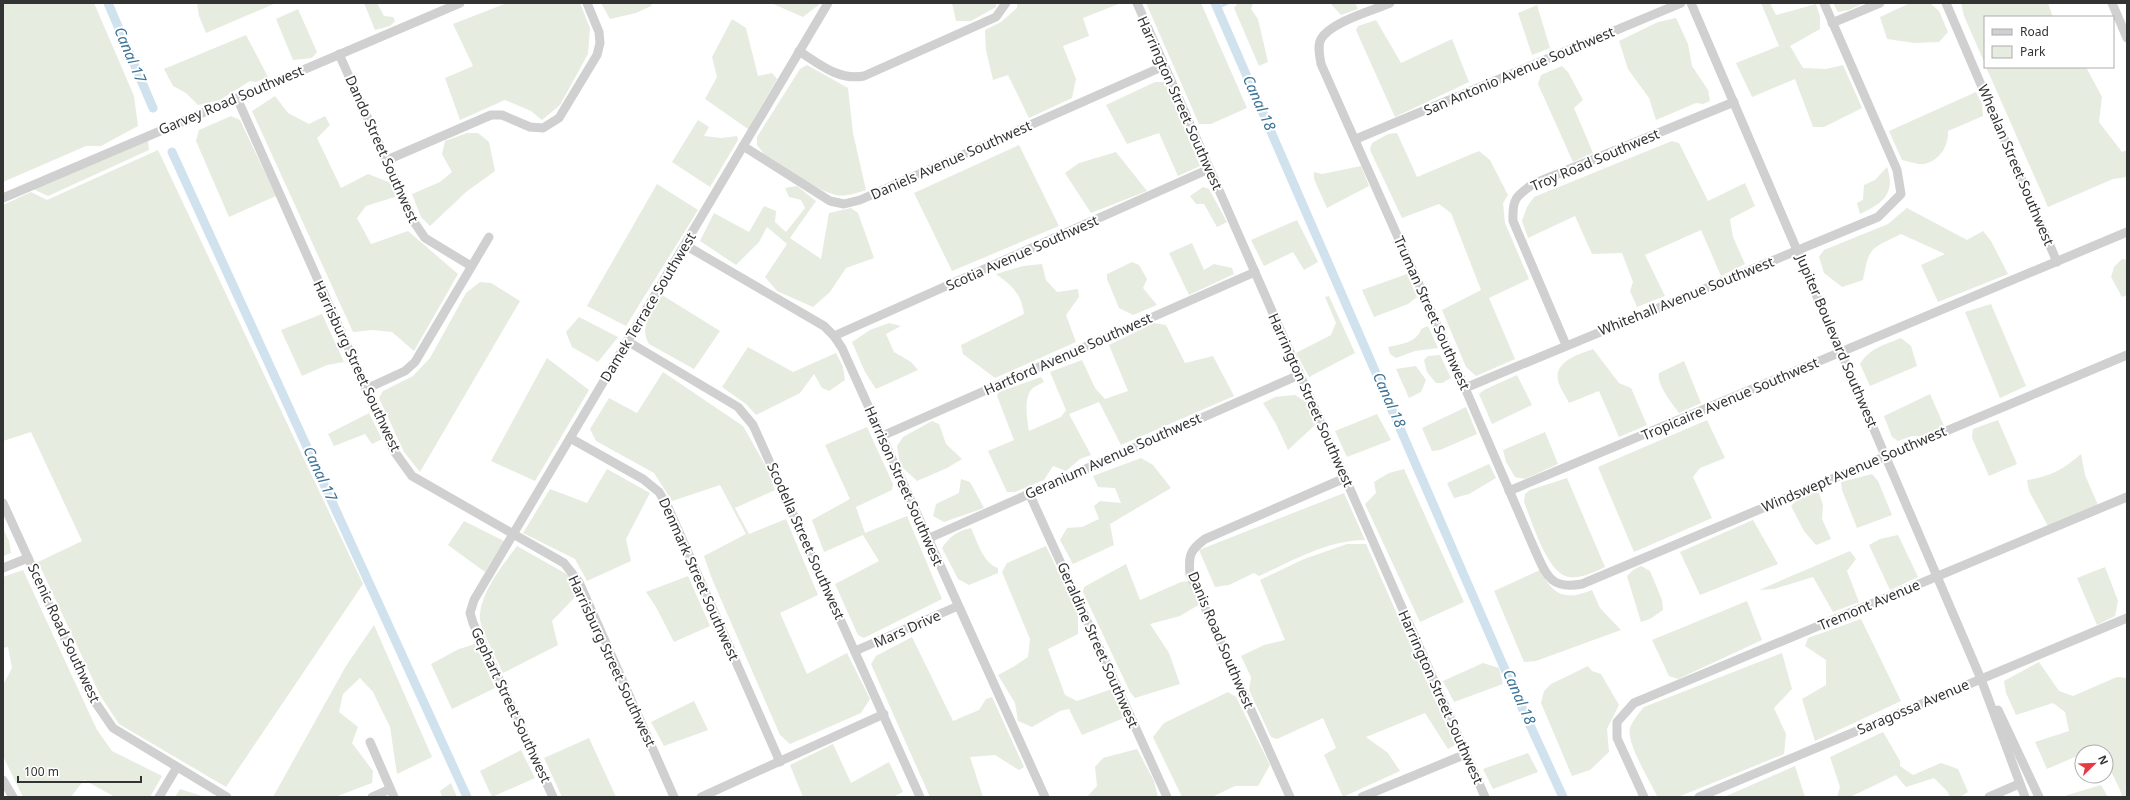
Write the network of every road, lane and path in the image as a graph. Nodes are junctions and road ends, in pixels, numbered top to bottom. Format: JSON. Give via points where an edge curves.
{"nodes":[{"id":1,"x":460,"y":3,"type":"edge"},
{"id":2,"x":587,"y":3,"type":"edge"},
{"id":3,"x":828,"y":3,"type":"edge"},
{"id":4,"x":1006,"y":3,"type":"edge"},
{"id":5,"x":1136,"y":3,"type":"edge"},
{"id":6,"x":1390,"y":3,"type":"edge"},
{"id":7,"x":1681,"y":3,"type":"edge"},
{"id":8,"x":1691,"y":3,"type":"edge"},
{"id":9,"x":1824,"y":3,"type":"edge"},
{"id":10,"x":1880,"y":3,"type":"edge"},
{"id":11,"x":1946,"y":3,"type":"edge"},
{"id":12,"x":2112,"y":3,"type":"edge"},
{"id":13,"x":1832,"y":23,"type":"junction"},
{"id":14,"x":2127,"y":38,"type":"edge"},
{"id":15,"x":799,"y":51,"type":"junction"},
{"id":16,"x":339,"y":54,"type":"junction"},
{"id":17,"x":1164,"y":66,"type":"junction"},
{"id":18,"x":237,"y":98,"type":"junction"},
{"id":19,"x":1734,"y":102,"type":"junction"},
{"id":20,"x":1356,"y":139,"type":"junction"},
{"id":21,"x":742,"y":146,"type":"junction"},
{"id":22,"x":387,"y":160,"type":"junction"},
{"id":23,"x":1209,"y":169,"type":"junction"},
{"id":24,"x":3,"y":198,"type":"edge"},
{"id":25,"x":2127,"y":232,"type":"edge"},
{"id":26,"x":489,"y":237,"type":"dead end"},
{"id":27,"x":685,"y":245,"type":"junction"},
{"id":28,"x":1798,"y":250,"type":"junction"},
{"id":29,"x":2057,"y":262,"type":"junction"},
{"id":30,"x":471,"y":266,"type":"junction"},
{"id":31,"x":1255,"y":272,"type":"junction"},
{"id":32,"x":834,"y":336,"type":"junction"},
{"id":33,"x":627,"y":341,"type":"junction"},
{"id":34,"x":1566,"y":346,"type":"junction"},
{"id":35,"x":1841,"y":352,"type":"junction"},
{"id":36,"x":2127,"y":355,"type":"edge"},
{"id":37,"x":1299,"y":375,"type":"junction"},
{"id":38,"x":1465,"y":388,"type":"junction"},
{"id":39,"x":366,"y":389,"type":"junction"},
{"id":40,"x":882,"y":436,"type":"junction"},
{"id":41,"x":570,"y":438,"type":"junction"},
{"id":42,"x":1886,"y":455,"type":"junction"},
{"id":43,"x":1345,"y":478,"type":"junction"},
{"id":44,"x":1509,"y":491,"type":"junction"},
{"id":45,"x":1029,"y":493,"type":"junction"},
{"id":46,"x":2127,"y":497,"type":"edge"},
{"id":47,"x":3,"y":503,"type":"edge"},
{"id":48,"x":513,"y":535,"type":"junction"},
{"id":49,"x":928,"y":539,"type":"junction"},
{"id":50,"x":28,"y":558,"type":"junction"},
{"id":51,"x":3,"y":568,"type":"edge"},
{"id":52,"x":1937,"y":576,"type":"junction"},
{"id":53,"x":1582,"y":584,"type":"joint"},
{"id":54,"x":958,"y":606,"type":"junction"},
{"id":55,"x":470,"y":613,"type":"joint"},
{"id":56,"x":2127,"y":618,"type":"edge"},
{"id":57,"x":855,"y":651,"type":"junction"},
{"id":58,"x":1982,"y":679,"type":"junction"},
{"id":59,"x":884,"y":714,"type":"junction"},
{"id":60,"x":370,"y":742,"type":"dead end"},
{"id":61,"x":1466,"y":754,"type":"junction"},
{"id":62,"x":780,"y":762,"type":"junction"},
{"id":63,"x":177,"y":767,"type":"junction"},
{"id":64,"x":3,"y":780,"type":"edge"},
{"id":65,"x":2019,"y":784,"type":"junction"},
{"id":66,"x":392,"y":793,"type":"edge"},
{"id":67,"x":13,"y":797,"type":"edge"},
{"id":68,"x":159,"y":797,"type":"edge"},
{"id":69,"x":227,"y":797,"type":"edge"},
{"id":70,"x":372,"y":797,"type":"edge"},
{"id":71,"x":553,"y":797,"type":"edge"},
{"id":72,"x":674,"y":797,"type":"edge"},
{"id":73,"x":701,"y":797,"type":"edge"},
{"id":74,"x":920,"y":797,"type":"edge"},
{"id":75,"x":1045,"y":797,"type":"edge"},
{"id":76,"x":1167,"y":797,"type":"edge"},
{"id":77,"x":1290,"y":797,"type":"edge"},
{"id":78,"x":1362,"y":797,"type":"edge"},
{"id":79,"x":1485,"y":797,"type":"edge"},
{"id":80,"x":1644,"y":797,"type":"edge"},
{"id":81,"x":1699,"y":797,"type":"edge"},
{"id":82,"x":1989,"y":797,"type":"edge"},
{"id":83,"x":2025,"y":797,"type":"edge"},
{"id":84,"x":2039,"y":797,"type":"edge"}],
"edges":[{"from":1,"to":16,"type":"street","name":"Garvey Road Southwest"},
{"from":2,"to":22,"type":"street","via":[[599,32],[600,43],[597,55],[559,118],[543,128],[530,128],[502,115],[491,116]]},
{"from":3,"to":15,"type":"street","name":"Damek Terrace Southwest"},
{"from":4,"to":15,"type":"street","via":[[996,17],[864,76],[852,78],[837,74]]},
{"from":5,"to":17,"type":"street","name":"Harrington Street Southwest"},
{"from":6,"to":20,"type":"street","name":"Truman Street Southwest","via":[[1342,23],[1320,40],[1319,53],[1322,64]]},
{"from":7,"to":20,"type":"street","name":"San Antonio Avenue Southwest"},
{"from":8,"to":19,"type":"street","name":"Jupiter Boulevard Southwest"},
{"from":9,"to":13,"type":"street"},
{"from":10,"to":13,"type":"street"},
{"from":11,"to":29,"type":"street","name":"Whealan Street Southwest"},
{"from":12,"to":14,"type":"street"},
{"from":13,"to":28,"type":"street","name":"Whitehall Avenue Southwest","via":[[1898,170],[1901,194],[1878,217]]},
{"from":15,"to":21,"type":"street","name":"Damek Terrace Southwest"},
{"from":16,"to":18,"type":"street","name":"Garvey Road Southwest"},
{"from":16,"to":22,"type":"street","name":"Dando Street Southwest"},
{"from":17,"to":21,"type":"street","name":"Daniels Avenue Southwest","via":[[860,200],[844,204],[830,201]]},
{"from":17,"to":23,"type":"street","name":"Harrington Street Southwest"},
{"from":18,"to":24,"type":"street","name":"Garvey Road Southwest"},
{"from":18,"to":39,"type":"street","name":"Harrisburg Street Southwest"},
{"from":19,"to":28,"type":"street","name":"Jupiter Boulevard Southwest"},
{"from":19,"to":34,"type":"street","name":"Troy Road Southwest","via":[[1533,184],[1519,194],[1512,205],[1513,221]]},
{"from":20,"to":38,"type":"street","name":"Truman Street Southwest"},
{"from":21,"to":27,"type":"street","name":"Damek Terrace Southwest"},
{"from":22,"to":30,"type":"street","name":"Dando Street Southwest","via":[[414,222],[425,238]]},
{"from":23,"to":31,"type":"street","name":"Harrington Street Southwest"},
{"from":23,"to":32,"type":"street","name":"Scotia Avenue Southwest"},
{"from":25,"to":29,"type":"street","name":"Tropicaire Avenue Southwest"},
{"from":26,"to":30,"type":"street"},
{"from":27,"to":32,"type":"street","name":"Harrison Street Southwest","via":[[824,326]]},
{"from":27,"to":33,"type":"street","name":"Damek Terrace Southwest"},
{"from":28,"to":34,"type":"street","name":"Whitehall Avenue Southwest"},
{"from":28,"to":35,"type":"street","name":"Jupiter Boulevard Southwest"},
{"from":29,"to":35,"type":"street","name":"Tropicaire Avenue Southwest"},
{"from":30,"to":39,"type":"street","via":[[415,362],[405,371]]},
{"from":31,"to":37,"type":"street","name":"Harrington Street Southwest"},
{"from":31,"to":40,"type":"street","name":"Hartford Avenue Southwest"},
{"from":32,"to":40,"type":"street","name":"Harrison Street Southwest","via":[[842,348]]},
{"from":33,"to":41,"type":"street","name":"Damek Terrace Southwest"},
{"from":33,"to":57,"type":"street","name":"Scodella Street Southwest","via":[[738,407],[753,425]]},
{"from":34,"to":38,"type":"street","name":"Whitehall Avenue Southwest"},
{"from":35,"to":42,"type":"street","name":"Jupiter Boulevard Southwest"},
{"from":35,"to":44,"type":"street","name":"Tropicaire Avenue Southwest"},
{"from":36,"to":42,"type":"street","name":"Windswept Avenue Southwest"},
{"from":37,"to":43,"type":"street","name":"Harrington Street Southwest"},
{"from":37,"to":45,"type":"street","name":"Geranium Avenue Southwest"},
{"from":38,"to":44,"type":"street","name":"Truman Street Southwest"},
{"from":39,"to":48,"type":"street","name":"Harrisburg Street Southwest","via":[[394,451],[412,476]]},
{"from":40,"to":49,"type":"street","name":"Harrison Street Southwest"},
{"from":41,"to":48,"type":"street","name":"Damek Terrace Southwest"},
{"from":41,"to":62,"type":"street","name":"Denmark Street Southwest","via":[[643,479],[659,492],[668,507]]},
{"from":42,"to":52,"type":"street","name":"Jupiter Boulevard Southwest"},
{"from":42,"to":53,"type":"street","name":"Windswept Avenue Southwest"},
{"from":43,"to":61,"type":"street","name":"Harrington Street Southwest"},
{"from":43,"to":77,"type":"street","name":"Danis Road Southwest","via":[[1205,539],[1195,546],[1188,559],[1190,574]]},
{"from":44,"to":53,"type":"street","name":"Truman Street Southwest","via":[[1545,573],[1566,587]]},
{"from":45,"to":49,"type":"street","name":"Geranium Avenue Southwest"},
{"from":45,"to":76,"type":"street","name":"Geraldine Street Southwest"},
{"from":46,"to":52,"type":"street","name":"Tremont Avenue"},
{"from":47,"to":50,"type":"street","name":"Scenic Road Southwest"},
{"from":48,"to":55,"type":"street","name":"Damek Terrace Southwest","via":[[474,600]]},
{"from":48,"to":72,"type":"street","name":"Harrisburg Street Southwest","via":[[564,563],[579,582]]},
{"from":49,"to":54,"type":"street","name":"Harrison Street Southwest"},
{"from":50,"to":51,"type":"street"},
{"from":50,"to":63,"type":"street","name":"Scenic Road Southwest","via":[[92,696],[113,728]]},
{"from":52,"to":58,"type":"street","name":"Jupiter Boulevard Southwest"},
{"from":52,"to":80,"type":"street","name":"Tremont Avenue","via":[[1634,703],[1617,722],[1617,738]]},
{"from":54,"to":57,"type":"street","name":"Mars Drive"},
{"from":54,"to":75,"type":"street","name":"Harrison Street Southwest"},
{"from":55,"to":71,"type":"street","name":"Gephart Street Southwest"},
{"from":56,"to":58,"type":"street","name":"Saragossa Avenue"},
{"from":57,"to":59,"type":"street","name":"Scodella Street Southwest"},
{"from":58,"to":65,"type":"street","name":"Jupiter Boulevard Southwest"},
{"from":58,"to":81,"type":"street","name":"Saragossa Avenue"},
{"from":58,"to":84,"type":"street","name":"Jupiter Boulevard Southwest"},
{"from":59,"to":62,"type":"street"},
{"from":59,"to":74,"type":"street","name":"Scodella Street Southwest"},
{"from":60,"to":66,"type":"street"},
{"from":61,"to":78,"type":"street"},
{"from":61,"to":79,"type":"street","name":"Harrington Street Southwest"},
{"from":62,"to":73,"type":"street"},
{"from":63,"to":68,"type":"street"},
{"from":63,"to":69,"type":"street","name":"Scenic Road Southwest"},
{"from":64,"to":67,"type":"street"},
{"from":65,"to":82,"type":"street"},
{"from":65,"to":83,"type":"street","name":"Jupiter Boulevard Southwest"},
{"from":66,"to":70,"type":"street"}]}
